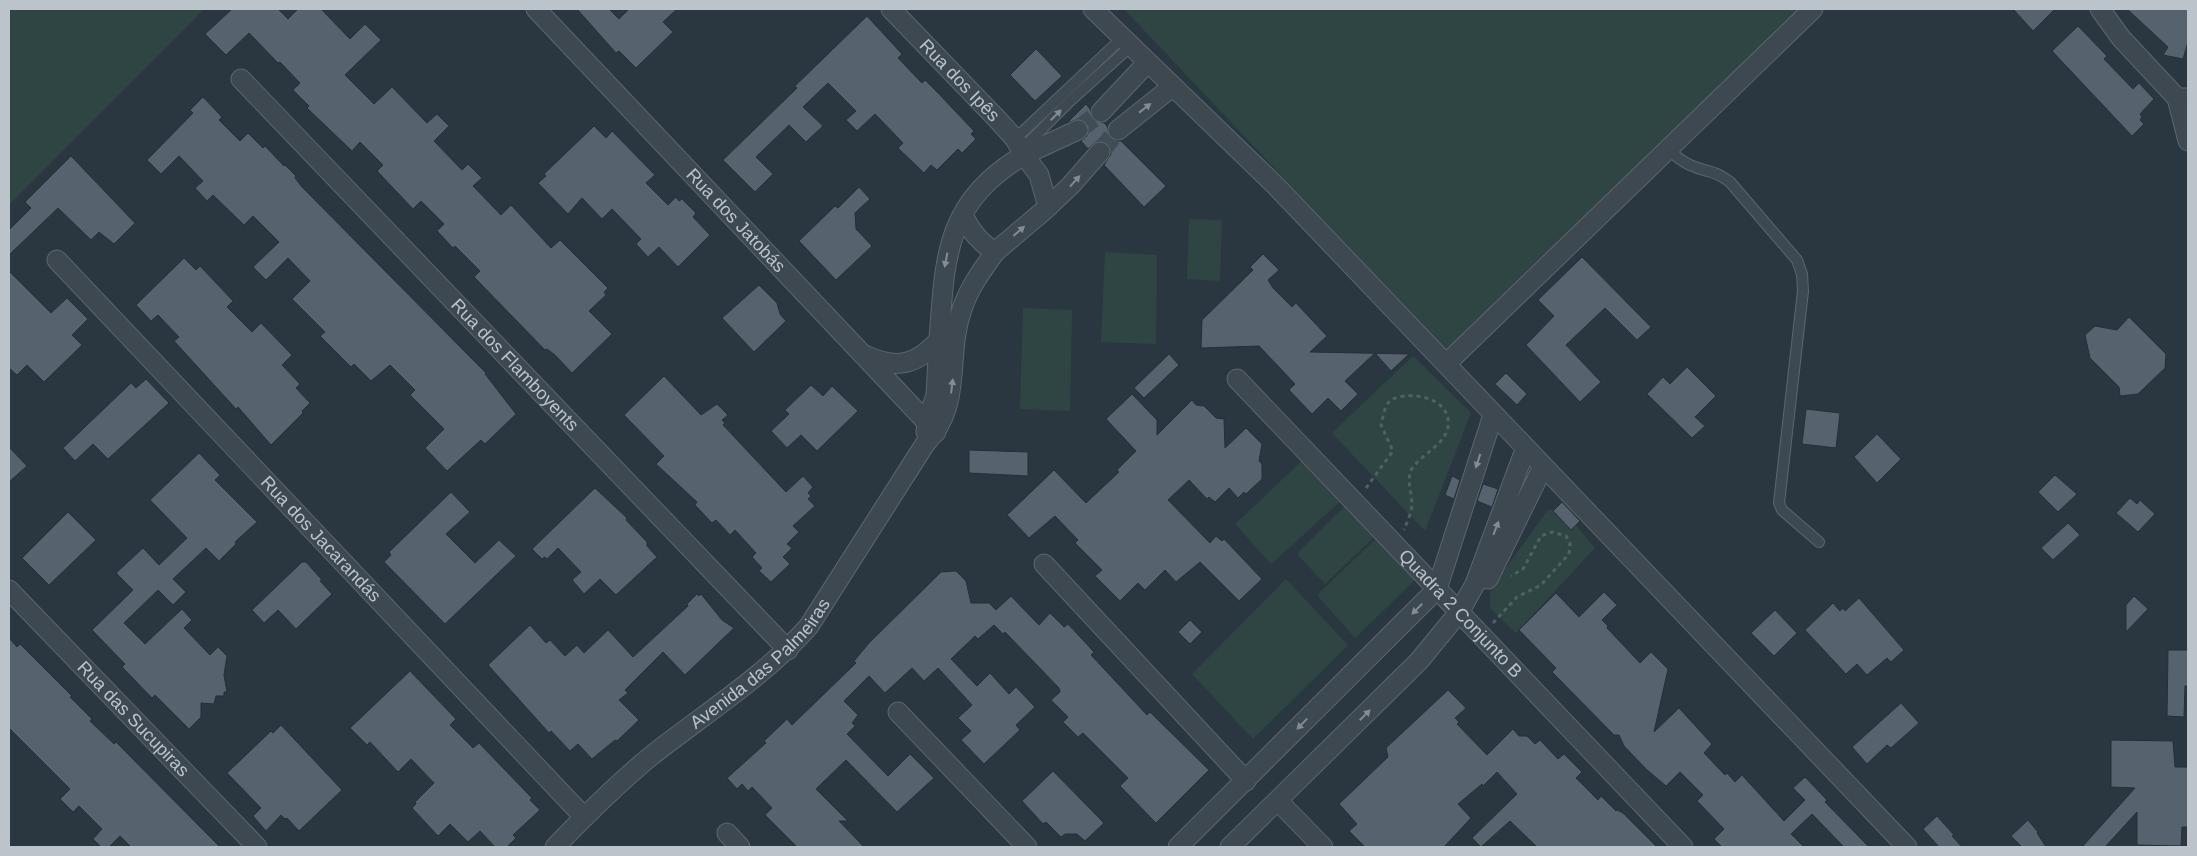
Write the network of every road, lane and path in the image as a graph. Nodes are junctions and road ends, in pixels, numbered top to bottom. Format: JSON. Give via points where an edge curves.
{"nodes":[{"id":1,"x":536,"y":9,"type":"edge"},
{"id":2,"x":891,"y":9,"type":"edge"},
{"id":3,"x":1094,"y":9,"type":"edge"},
{"id":4,"x":1813,"y":9,"type":"edge"},
{"id":5,"x":2100,"y":9,"type":"edge"},
{"id":6,"x":1126,"y":42,"type":"junction"},
{"id":7,"x":1147,"y":63,"type":"junction"},
{"id":8,"x":242,"y":79,"type":"dead end"},
{"id":9,"x":1172,"y":87,"type":"junction"},
{"id":10,"x":2183,"y":98,"type":"edge"},
{"id":11,"x":1078,"y":130,"type":"tunnel mouth"},
{"id":12,"x":2188,"y":141,"type":"edge"},
{"id":13,"x":1020,"y":148,"type":"junction"},
{"id":14,"x":1667,"y":148,"type":"junction"},
{"id":15,"x":1100,"y":152,"type":"tunnel mouth"},
{"id":16,"x":1048,"y":206,"type":"junction"},
{"id":17,"x":963,"y":214,"type":"junction"},
{"id":18,"x":996,"y":252,"type":"junction"},
{"id":19,"x":57,"y":260,"type":"dead end"},
{"id":20,"x":939,"y":340,"type":"junction"},
{"id":21,"x":865,"y":355,"type":"junction"},
{"id":22,"x":884,"y":364,"type":"junction"},
{"id":23,"x":1446,"y":364,"type":"junction"},
{"id":24,"x":1237,"y":379,"type":"dead end"},
{"id":25,"x":1494,"y":415,"type":"junction"},
{"id":26,"x":932,"y":427,"type":"junction"},
{"id":27,"x":1525,"y":450,"type":"junction"},
{"id":28,"x":1543,"y":467,"type":"junction"},
{"id":29,"x":1354,"y":502,"type":"junction"},
{"id":30,"x":1819,"y":542,"type":"dead end"},
{"id":31,"x":1399,"y":547,"type":"junction"},
{"id":32,"x":1044,"y":564,"type":"dead end"},
{"id":33,"x":1488,"y":578,"type":"junction"},
{"id":34,"x":1437,"y":589,"type":"junction"},
{"id":35,"x":9,"y":590,"type":"edge"},
{"id":36,"x":1461,"y":613,"type":"junction"},
{"id":37,"x":1481,"y":636,"type":"junction"},
{"id":38,"x":788,"y":650,"type":"junction"},
{"id":39,"x":898,"y":712,"type":"dead end"},
{"id":40,"x":1246,"y":781,"type":"junction"},
{"id":41,"x":1278,"y":801,"type":"junction"},
{"id":42,"x":584,"y":817,"type":"junction"},
{"id":43,"x":727,"y":833,"type":"dead end"},
{"id":44,"x":257,"y":847,"type":"edge"},
{"id":45,"x":555,"y":847,"type":"edge"},
{"id":46,"x":740,"y":847,"type":"edge"},
{"id":47,"x":1027,"y":847,"type":"edge"},
{"id":48,"x":1180,"y":847,"type":"edge"},
{"id":49,"x":1230,"y":847,"type":"edge"},
{"id":50,"x":1323,"y":847,"type":"edge"},
{"id":51,"x":1683,"y":847,"type":"edge"},
{"id":52,"x":1907,"y":847,"type":"edge"}],
"edges":[{"from":1,"to":21,"type":"street","name":"Rua dos Jatobás"},
{"from":2,"to":13,"type":"street","name":"Rua dos Ipês"},
{"from":3,"to":6,"type":"street"},
{"from":4,"to":14,"type":"street"},
{"from":5,"to":10,"type":"street","via":[[2121,38]]},
{"from":6,"to":7,"type":"street"},
{"from":6,"to":13,"type":"lane"},
{"from":7,"to":9,"type":"street"},
{"from":7,"to":9,"type":"street","one_way":true,"via":[[1104,110],[1121,127]]},
{"from":8,"to":38,"type":"street","name":"Rua dos Flamboyents"},
{"from":9,"to":23,"type":"street","via":[[1276,186]]},
{"from":10,"to":12,"type":"street"},
{"from":11,"to":13,"type":"street","name":"Avenida das Palmeiras"},
{"from":13,"to":16,"type":"street","via":[[1038,175]]},
{"from":13,"to":17,"type":"street","name":"Avenida das Palmeiras","via":[[974,196]]},
{"from":14,"to":23,"type":"street"},
{"from":14,"to":30,"type":"lane","via":[[1690,166],[1717,172],[1730,182],[1797,260],[1803,291],[1779,503],[1782,510]]},
{"from":16,"to":15,"type":"street","name":"Avenida das Palmeiras","one_way":true},
{"from":18,"to":16,"type":"street","name":"Avenida das Palmeiras","one_way":true},
{"from":17,"to":18,"type":"street","via":[[970,230]]},
{"from":17,"to":20,"type":"street","name":"Avenida das Palmeiras","one_way":true,"via":[[947,258]]},
{"from":26,"to":18,"type":"street","name":"Avenida das Palmeiras","one_way":true,"via":[[952,387],[954,344],[962,309],[978,274]]},
{"from":19,"to":42,"type":"street","name":"Rua dos Jacarandás"},
{"from":20,"to":22,"type":"street","via":[[918,359]]},
{"from":20,"to":26,"type":"street","name":"Avenida das Palmeiras"},
{"from":21,"to":22,"type":"street"},
{"from":21,"to":26,"type":"street","name":"Rua dos Jatobás"},
{"from":22,"to":26,"type":"street"},
{"from":23,"to":25,"type":"street"},
{"from":24,"to":29,"type":"street","name":"Quadra 2 Conjunto B"},
{"from":25,"to":27,"type":"street"},
{"from":25,"to":34,"type":"street","one_way":true},
{"from":26,"to":38,"type":"street","name":"Avenida das Palmeiras","via":[[840,579],[809,626]]},
{"from":27,"to":28,"type":"street"},
{"from":36,"to":27,"type":"street","one_way":true},
{"from":28,"to":33,"type":"street"},
{"from":28,"to":52,"type":"street"},
{"from":29,"to":31,"type":"street","name":"Quadra 2 Conjunto B"},
{"from":29,"to":31,"type":"path","via":[[1393,451],[1381,424],[1388,403],[1395,398],[1424,396],[1442,405],[1448,416],[1448,428],[1441,441],[1412,468],[1409,476],[1412,506]]},
{"from":31,"to":34,"type":"street","name":"Quadra 2 Conjunto B"},
{"from":32,"to":40,"type":"street"},
{"from":33,"to":36,"type":"street"},
{"from":33,"to":37,"type":"path","via":[[1512,576],[1523,569],[1541,536],[1552,532],[1566,536],[1570,543],[1569,554],[1541,585],[1517,597]]},
{"from":34,"to":36,"type":"street","name":"Quadra 2 Conjunto B"},
{"from":34,"to":40,"type":"street","one_way":true},
{"from":35,"to":44,"type":"street","name":"Rua das Sucupiras"},
{"from":36,"to":37,"type":"street","name":"Quadra 2 Conjunto B"},
{"from":41,"to":36,"type":"street","one_way":true,"via":[[1419,661]]},
{"from":37,"to":51,"type":"street","name":"Quadra 2 Conjunto B"},
{"from":38,"to":42,"type":"street","name":"Avenida das Palmeiras","via":[[650,758]]},
{"from":39,"to":47,"type":"street"},
{"from":40,"to":48,"type":"street"},
{"from":41,"to":49,"type":"street"},
{"from":41,"to":50,"type":"street"},
{"from":42,"to":45,"type":"street","name":"Avenida das Palmeiras"},
{"from":43,"to":46,"type":"street"}]}
